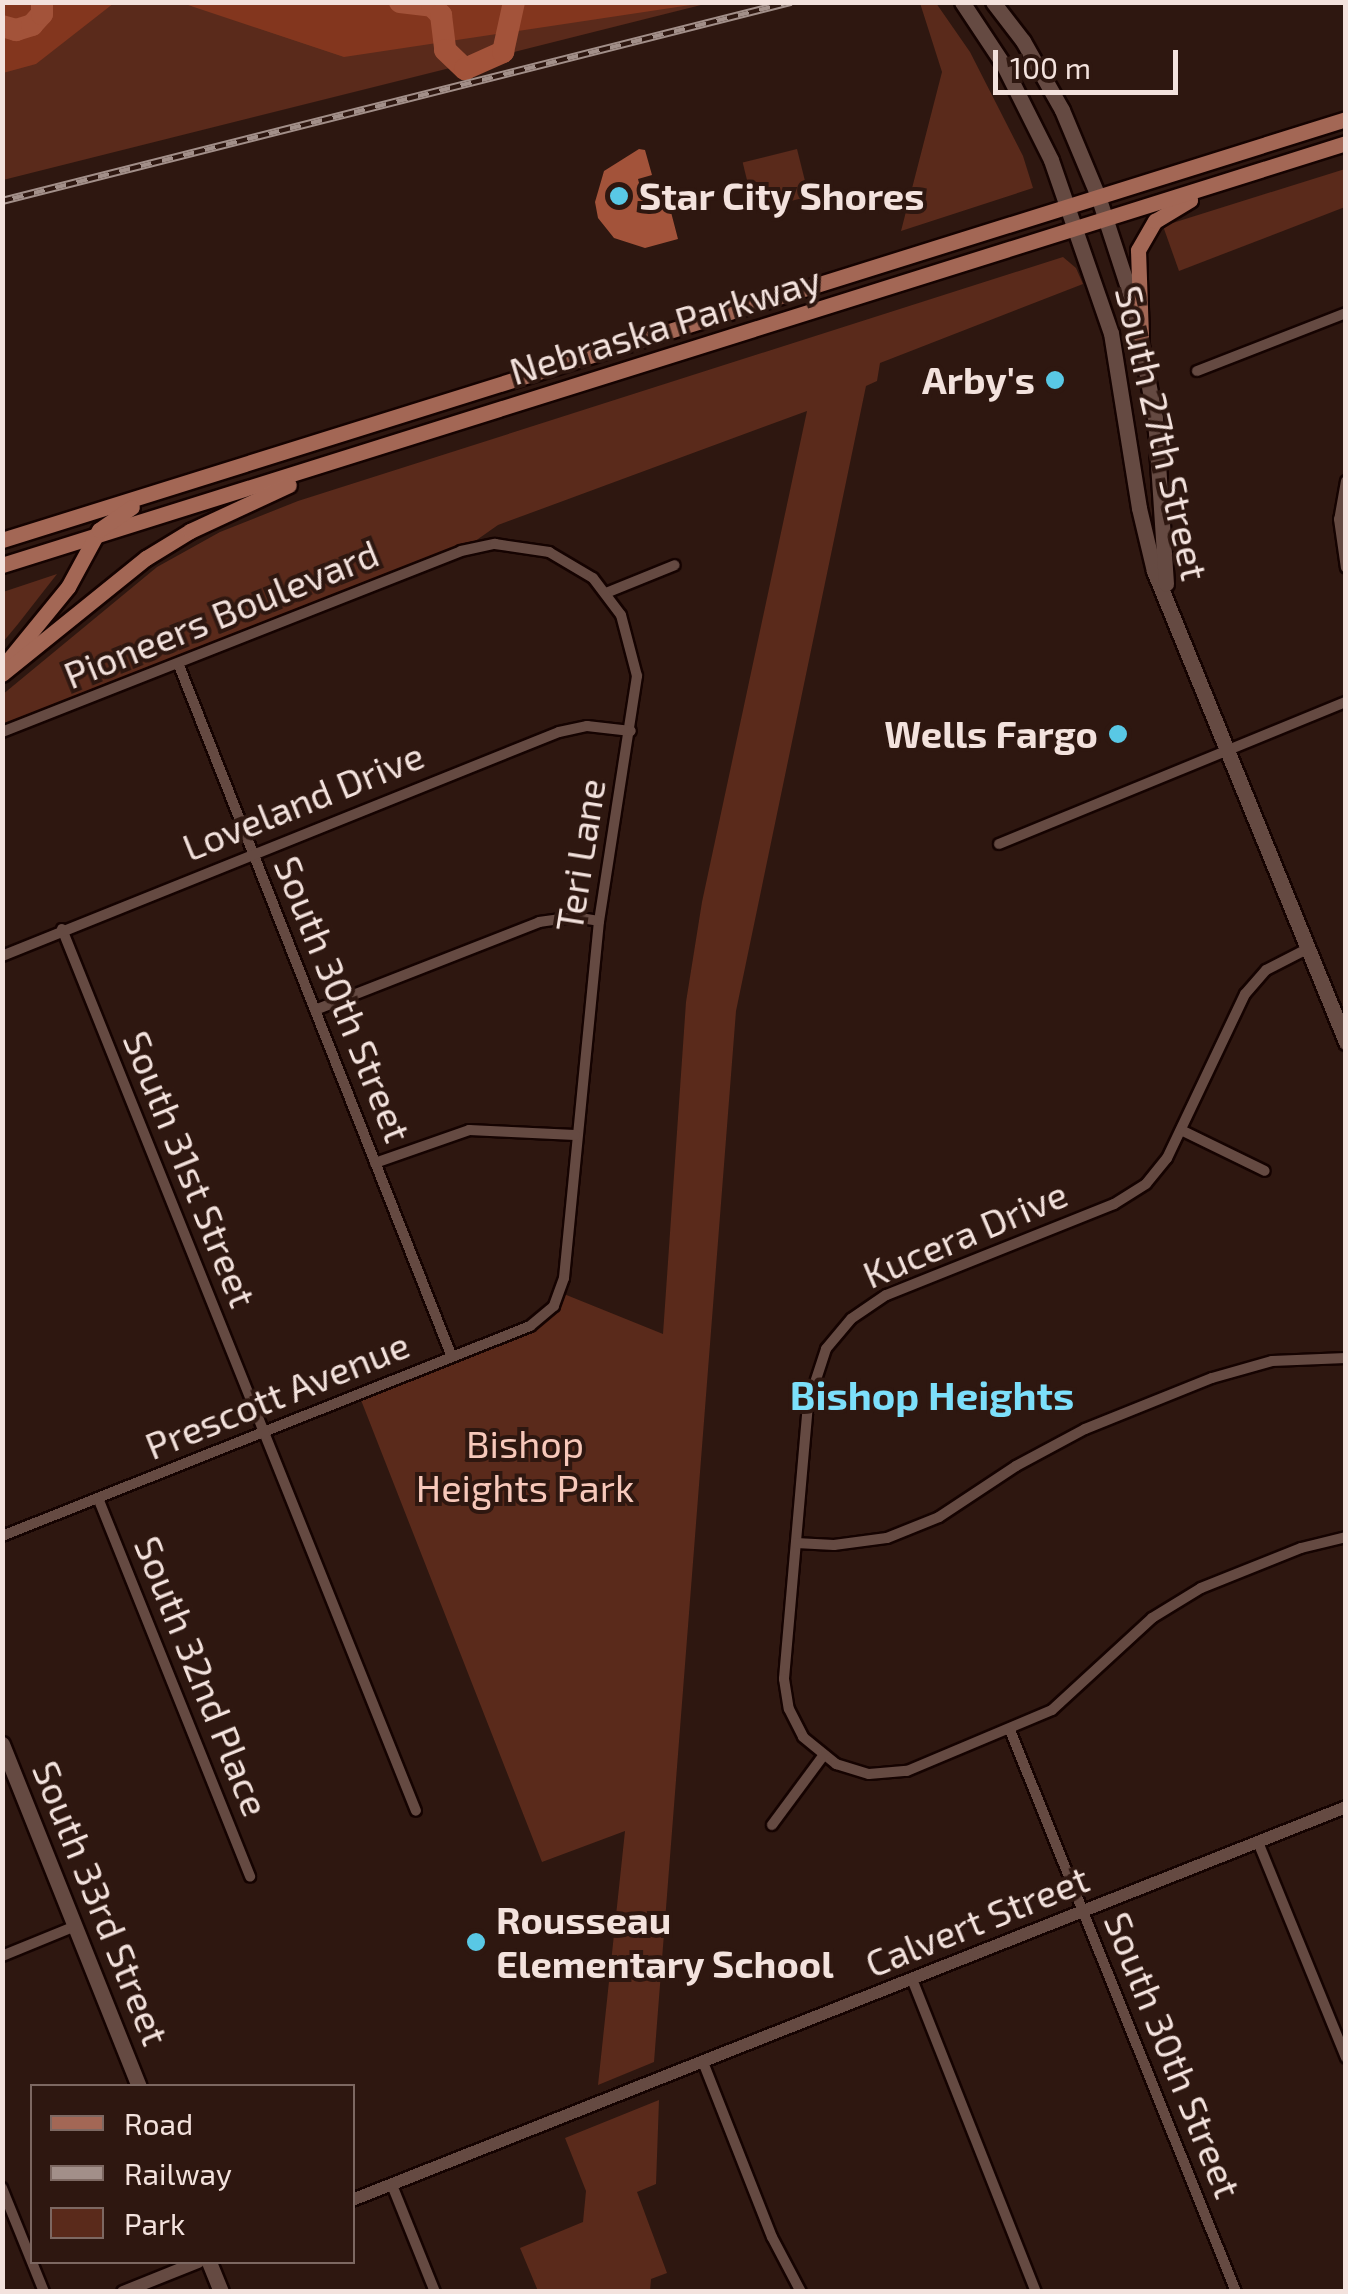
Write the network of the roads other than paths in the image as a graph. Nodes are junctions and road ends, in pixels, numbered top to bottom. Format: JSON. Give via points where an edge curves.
{"nodes":[{"id":1,"x":962,"y":2,"type":"edge"},
{"id":2,"x":994,"y":2,"type":"edge"},
{"id":3,"x":1346,"y":118,"type":"edge"},
{"id":4,"x":1346,"y":143,"type":"edge"},
{"id":5,"x":1299,"y":158,"type":"junction"},
{"id":6,"x":1098,"y":196,"type":"junction"},
{"id":7,"x":1067,"y":206,"type":"junction"},
{"id":8,"x":1106,"y":218,"type":"junction"},
{"id":9,"x":1075,"y":228,"type":"junction"},
{"id":10,"x":1346,"y":313,"type":"edge"},
{"id":11,"x":1142,"y":336,"type":"junction"},
{"id":12,"x":1197,"y":371,"type":"dead end"},
{"id":13,"x":386,"y":446,"type":"junction"},
{"id":14,"x":1132,"y":465,"type":"junction"},
{"id":15,"x":214,"y":474,"type":"junction"},
{"id":16,"x":1346,"y":481,"type":"edge"},
{"id":17,"x":1160,"y":497,"type":"junction"},
{"id":18,"x":1342,"y":518,"type":"edge"},
{"id":19,"x":96,"y":536,"type":"junction"},
{"id":20,"x":2,"y":540,"type":"edge"},
{"id":21,"x":461,"y":551,"type":"joint"},
{"id":22,"x":2,"y":565,"type":"edge"},
{"id":23,"x":675,"y":565,"type":"dead end"},
{"id":24,"x":1346,"y":568,"type":"edge"},
{"id":25,"x":606,"y":593,"type":"junction"},
{"id":26,"x":1170,"y":608,"type":"junction"},
{"id":27,"x":178,"y":663,"type":"junction"},
{"id":28,"x":2,"y":670,"type":"edge"},
{"id":29,"x":1346,"y":702,"type":"edge"},
{"id":30,"x":631,"y":731,"type":"junction"},
{"id":31,"x":2,"y":732,"type":"edge"},
{"id":32,"x":1227,"y":750,"type":"junction"},
{"id":33,"x":999,"y":844,"type":"dead end"},
{"id":34,"x":253,"y":854,"type":"junction"},
{"id":35,"x":599,"y":922,"type":"junction"},
{"id":36,"x":62,"y":929,"type":"junction"},
{"id":37,"x":1308,"y":949,"type":"junction"},
{"id":38,"x":2,"y":956,"type":"edge"},
{"id":39,"x":315,"y":1010,"type":"junction"},
{"id":40,"x":1346,"y":1042,"type":"edge"},
{"id":41,"x":1181,"y":1130,"type":"junction"},
{"id":42,"x":575,"y":1135,"type":"junction"},
{"id":43,"x":375,"y":1163,"type":"junction"},
{"id":44,"x":1266,"y":1171,"type":"dead end"},
{"id":45,"x":559,"y":1292,"type":"joint"},
{"id":46,"x":452,"y":1357,"type":"junction"},
{"id":47,"x":1346,"y":1358,"type":"edge"},
{"id":48,"x":263,"y":1432,"type":"junction"},
{"id":49,"x":98,"y":1498,"type":"junction"},
{"id":50,"x":2,"y":1536,"type":"edge"},
{"id":51,"x":1346,"y":1537,"type":"edge"},
{"id":52,"x":796,"y":1543,"type":"junction"},
{"id":53,"x":1010,"y":1730,"type":"junction"},
{"id":54,"x":3,"y":1746,"type":"edge"},
{"id":55,"x":823,"y":1756,"type":"junction"},
{"id":56,"x":1346,"y":1807,"type":"edge"},
{"id":57,"x":416,"y":1811,"type":"dead end"},
{"id":58,"x":772,"y":1825,"type":"dead end"},
{"id":59,"x":1258,"y":1842,"type":"junction"},
{"id":60,"x":250,"y":1878,"type":"dead end"},
{"id":61,"x":1082,"y":1911,"type":"junction"},
{"id":62,"x":75,"y":1926,"type":"junction"},
{"id":63,"x":2,"y":1956,"type":"edge"},
{"id":64,"x":912,"y":1979,"type":"junction"},
{"id":65,"x":1346,"y":2058,"type":"edge"},
{"id":66,"x":703,"y":2062,"type":"junction"},
{"id":67,"x":138,"y":2084,"type":"edge"},
{"id":68,"x":392,"y":2185,"type":"junction"},
{"id":69,"x":2,"y":2188,"type":"edge"},
{"id":70,"x":355,"y":2199,"type":"edge"},
{"id":71,"x":30,"y":2257,"type":"edge"},
{"id":72,"x":33,"y":2264,"type":"edge"},
{"id":73,"x":193,"y":2264,"type":"edge"},
{"id":74,"x":210,"y":2264,"type":"edge"},
{"id":75,"x":44,"y":2292,"type":"edge"},
{"id":76,"x":123,"y":2292,"type":"edge"},
{"id":77,"x":222,"y":2292,"type":"edge"},
{"id":78,"x":435,"y":2292,"type":"edge"},
{"id":79,"x":801,"y":2292,"type":"edge"},
{"id":80,"x":1036,"y":2292,"type":"edge"},
{"id":81,"x":1236,"y":2292,"type":"edge"}],
"edges":[{"from":1,"to":7,"type":"main road","name":"South 27th Street","via":[[1034,122]]},
{"from":2,"to":6,"type":"main road","name":"South 27th Street","via":[[1044,76]]},
{"from":3,"to":6,"type":"main road","name":"Nebraska Parkway"},
{"from":4,"to":5,"type":"main road","name":"Nebraska Parkway"},
{"from":5,"to":8,"type":"main road","name":"Nebraska Parkway"},
{"from":5,"to":11,"type":"main road","via":[[1190,200],[1155,221],[1136,261]]},
{"from":6,"to":7,"type":"main road","name":"Nebraska Parkway"},
{"from":6,"to":8,"type":"main road","name":"South 27th Street"},
{"from":7,"to":9,"type":"main road","name":"South 27th Street"},
{"from":7,"to":15,"type":"main road","name":"Nebraska Parkway"},
{"from":8,"to":9,"type":"main road","name":"Nebraska Parkway"},
{"from":8,"to":11,"type":"main road","name":"South 27th Street"},
{"from":9,"to":13,"type":"main road","name":"Nebraska Parkway"},
{"from":9,"to":14,"type":"main road","name":"South 27th Street","via":[[1110,333]]},
{"from":10,"to":12,"type":"street"},
{"from":11,"to":17,"type":"main road","name":"South 27th Street"},
{"from":13,"to":19,"type":"main road","name":"Nebraska Parkway"},
{"from":13,"to":28,"type":"main road","via":[[190,531],[108,585]]},
{"from":14,"to":17,"type":"main road","via":[[1147,473]]},
{"from":14,"to":26,"type":"main road","name":"South 27th Street","via":[[1146,546]]},
{"from":15,"to":19,"type":"main road","via":[[119,513]]},
{"from":15,"to":20,"type":"main road","name":"Nebraska Parkway"},
{"from":16,"to":18,"type":"street"},
{"from":17,"to":26,"type":"main road","name":"South 27th Street"},
{"from":18,"to":24,"type":"street"},
{"from":19,"to":22,"type":"main road","name":"Nebraska Parkway"},
{"from":19,"to":28,"type":"main road","via":[[68,587]]},
{"from":21,"to":25,"type":"street","name":"Teri Lane","via":[[514,544],[549,552]]},
{"from":21,"to":27,"type":"street","name":"Pioneers Boulevard"},
{"from":23,"to":25,"type":"street"},
{"from":25,"to":30,"type":"street","name":"Teri Lane","via":[[634,654]]},
{"from":26,"to":32,"type":"main road","name":"South 27th Street"},
{"from":27,"to":31,"type":"street","name":"Pioneers Boulevard"},
{"from":27,"to":34,"type":"street","name":"South 30th Street"},
{"from":29,"to":32,"type":"street"},
{"from":30,"to":34,"type":"street","name":"Loveland Drive","via":[[587,726],[559,732]]},
{"from":30,"to":35,"type":"street","name":"Teri Lane"},
{"from":32,"to":33,"type":"street"},
{"from":32,"to":37,"type":"main road","name":"South 27th Street"},
{"from":34,"to":36,"type":"street","name":"Loveland Drive"},
{"from":34,"to":39,"type":"street","name":"South 30th Street"},
{"from":35,"to":39,"type":"street","via":[[539,922]]},
{"from":35,"to":42,"type":"street","name":"Teri Lane"},
{"from":36,"to":38,"type":"street","name":"Loveland Drive"},
{"from":36,"to":48,"type":"street","name":"South 31st Street"},
{"from":37,"to":40,"type":"main road","name":"South 27th Street"},
{"from":37,"to":41,"type":"street","name":"Kucera Drive","via":[[1266,970],[1245,994]]},
{"from":39,"to":43,"type":"street","name":"South 30th Street"},
{"from":41,"to":44,"type":"street"},
{"from":41,"to":52,"type":"street","name":"Kucera Drive","via":[[1158,1170],[1131,1195],[886,1295],[851,1319],[826,1349],[811,1385]]},
{"from":42,"to":43,"type":"street","via":[[469,1130]]},
{"from":42,"to":45,"type":"street","name":"Teri Lane"},
{"from":43,"to":46,"type":"street","name":"South 30th Street"},
{"from":45,"to":46,"type":"street","name":"Prescott Avenue","via":[[542,1319]]},
{"from":46,"to":48,"type":"street","name":"Prescott Avenue"},
{"from":47,"to":52,"type":"street","via":[[1282,1360],[1212,1378],[1085,1429],[939,1517],[886,1538]]},
{"from":48,"to":49,"type":"street","name":"Prescott Avenue"},
{"from":48,"to":57,"type":"street","name":"South 31st Street"},
{"from":49,"to":50,"type":"street","name":"Prescott Avenue"},
{"from":49,"to":60,"type":"street","name":"South 32nd Place"},
{"from":51,"to":53,"type":"street","via":[[1301,1548],[1174,1603],[1052,1710]]},
{"from":52,"to":55,"type":"street","name":"Kucera Drive","via":[[786,1694],[795,1724]]},
{"from":53,"to":55,"type":"street","via":[[888,1774],[850,1770]]},
{"from":53,"to":61,"type":"street","name":"South 30th Street"},
{"from":54,"to":62,"type":"main road","name":"South 33rd Street"},
{"from":55,"to":58,"type":"street"},
{"from":56,"to":59,"type":"street","name":"Calvert Street"},
{"from":59,"to":61,"type":"street","name":"Calvert Street"},
{"from":59,"to":65,"type":"street"},
{"from":61,"to":64,"type":"street","name":"Calvert Street"},
{"from":61,"to":81,"type":"street","name":"South 30th Street"},
{"from":62,"to":63,"type":"street"},
{"from":62,"to":67,"type":"main road","name":"South 33rd Street"},
{"from":64,"to":66,"type":"street","name":"Calvert Street"},
{"from":64,"to":80,"type":"street"},
{"from":66,"to":68,"type":"street","name":"Calvert Street"},
{"from":66,"to":79,"type":"street","via":[[772,2237]]},
{"from":68,"to":70,"type":"street","name":"Calvert Street"},
{"from":68,"to":78,"type":"street"},
{"from":69,"to":71,"type":"street"},
{"from":72,"to":75,"type":"street"},
{"from":73,"to":76,"type":"street"},
{"from":74,"to":77,"type":"main road"}]}
